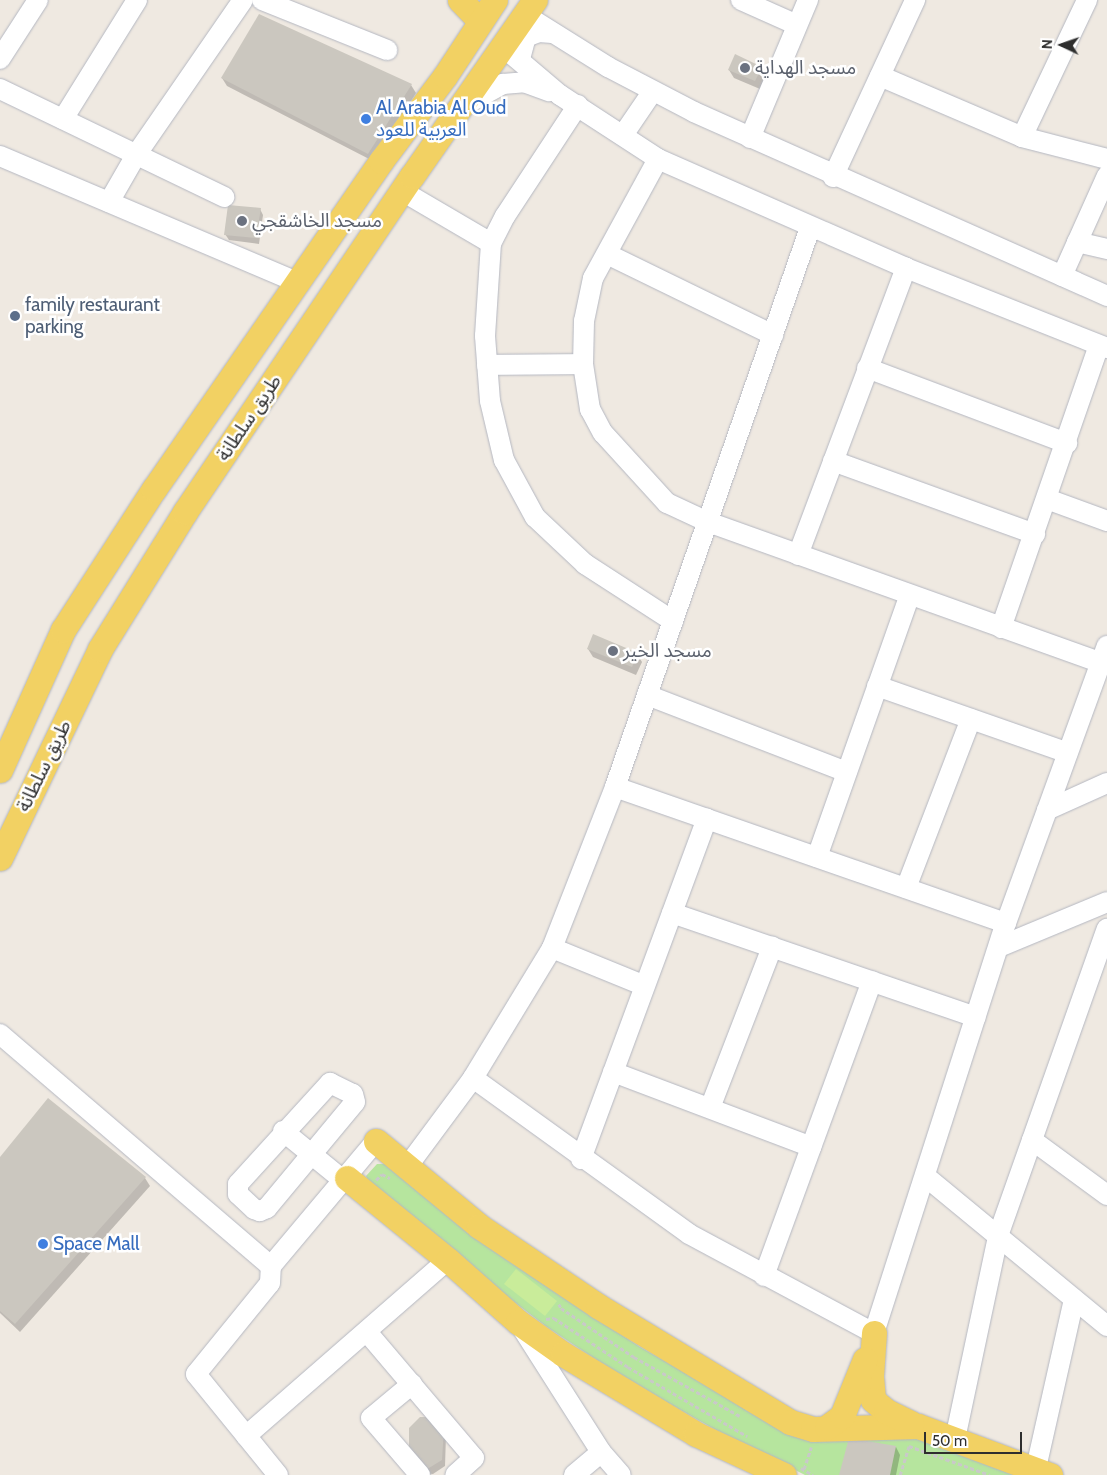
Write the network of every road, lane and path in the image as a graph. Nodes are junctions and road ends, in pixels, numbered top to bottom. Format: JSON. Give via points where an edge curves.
{"nodes":[{"id":1,"x":38,"y":0,"type":"edge"},
{"id":2,"x":137,"y":0,"type":"edge"},
{"id":3,"x":243,"y":0,"type":"edge"},
{"id":4,"x":262,"y":0,"type":"edge"},
{"id":5,"x":460,"y":0,"type":"edge"},
{"id":6,"x":495,"y":0,"type":"edge"},
{"id":7,"x":741,"y":0,"type":"edge"},
{"id":8,"x":808,"y":0,"type":"edge"},
{"id":9,"x":915,"y":0,"type":"edge"},
{"id":10,"x":1087,"y":0,"type":"edge"},
{"id":11,"x":530,"y":8,"type":"edge"},
{"id":12,"x":480,"y":21,"type":"junction"},
{"id":13,"x":798,"y":25,"type":"junction"},
{"id":14,"x":552,"y":33,"type":"junction"},
{"id":15,"x":387,"y":50,"type":"dead end"},
{"id":16,"x":511,"y":52,"type":"junction"},
{"id":17,"x":0,"y":59,"type":"edge"},
{"id":18,"x":880,"y":76,"type":"junction"},
{"id":19,"x":0,"y":89,"type":"edge"},
{"id":20,"x":653,"y":90,"type":"junction"},
{"id":21,"x":560,"y":95,"type":"junction"},
{"id":22,"x":578,"y":106,"type":"junction"},
{"id":23,"x":459,"y":108,"type":"junction"},
{"id":24,"x":63,"y":119,"type":"junction"},
{"id":25,"x":623,"y":136,"type":"junction"},
{"id":26,"x":1022,"y":137,"type":"junction"},
{"id":27,"x":750,"y":138,"type":"junction"},
{"id":28,"x":136,"y":155,"type":"junction"},
{"id":29,"x":0,"y":156,"type":"edge"},
{"id":30,"x":658,"y":159,"type":"junction"},
{"id":31,"x":1107,"y":159,"type":"edge"},
{"id":32,"x":1107,"y":176,"type":"edge"},
{"id":33,"x":834,"y":177,"type":"junction"},
{"id":34,"x":402,"y":191,"type":"junction"},
{"id":35,"x":224,"y":197,"type":"dead end"},
{"id":36,"x":109,"y":202,"type":"junction"},
{"id":37,"x":810,"y":228,"type":"junction"},
{"id":38,"x":1077,"y":242,"type":"junction"},
{"id":39,"x":491,"y":243,"type":"junction"},
{"id":40,"x":1107,"y":249,"type":"edge"},
{"id":41,"x":607,"y":254,"type":"junction"},
{"id":42,"x":906,"y":268,"type":"junction"},
{"id":43,"x":1062,"y":276,"type":"junction"},
{"id":44,"x":297,"y":282,"type":"junction"},
{"id":45,"x":1107,"y":296,"type":"edge"},
{"id":46,"x":773,"y":335,"type":"junction"},
{"id":47,"x":1103,"y":346,"type":"edge"},
{"id":48,"x":583,"y":364,"type":"junction"},
{"id":49,"x":487,"y":365,"type":"junction"},
{"id":50,"x":867,"y":368,"type":"junction"},
{"id":51,"x":1067,"y":443,"type":"junction"},
{"id":52,"x":833,"y":462,"type":"junction"},
{"id":53,"x":1047,"y":500,"type":"junction"},
{"id":54,"x":1107,"y":521,"type":"edge"},
{"id":55,"x":708,"y":522,"type":"junction"},
{"id":56,"x":1034,"y":534,"type":"junction"},
{"id":57,"x":798,"y":555,"type":"junction"},
{"id":58,"x":910,"y":595,"type":"junction"},
{"id":59,"x":673,"y":621,"type":"junction"},
{"id":60,"x":1001,"y":628,"type":"junction"},
{"id":61,"x":1104,"y":655,"type":"edge"},
{"id":62,"x":877,"y":686,"type":"junction"},
{"id":63,"x":647,"y":695,"type":"junction"},
{"id":64,"x":971,"y":719,"type":"junction"},
{"id":65,"x":1068,"y":753,"type":"junction"},
{"id":66,"x":2,"y":761,"type":"edge"},
{"id":67,"x":847,"y":772,"type":"junction"},
{"id":68,"x":1107,"y":783,"type":"edge"},
{"id":69,"x":615,"y":787,"type":"junction"},
{"id":70,"x":1048,"y":810,"type":"junction"},
{"id":71,"x":707,"y":819,"type":"junction"},
{"id":72,"x":816,"y":857,"type":"junction"},
{"id":73,"x":0,"y":858,"type":"edge"},
{"id":74,"x":906,"y":888,"type":"junction"},
{"id":75,"x":1107,"y":902,"type":"edge"},
{"id":76,"x":672,"y":913,"type":"junction"},
{"id":77,"x":1006,"y":923,"type":"junction"},
{"id":78,"x":1107,"y":929,"type":"edge"},
{"id":79,"x":999,"y":946,"type":"junction"},
{"id":80,"x":772,"y":947,"type":"junction"},
{"id":81,"x":552,"y":948,"type":"junction"},
{"id":82,"x":872,"y":981,"type":"junction"},
{"id":83,"x":645,"y":986,"type":"junction"},
{"id":84,"x":976,"y":1017,"type":"junction"},
{"id":85,"x":0,"y":1034,"type":"edge"},
{"id":86,"x":613,"y":1072,"type":"junction"},
{"id":87,"x":473,"y":1078,"type":"junction"},
{"id":88,"x":710,"y":1108,"type":"junction"},
{"id":89,"x":283,"y":1131,"type":"junction"},
{"id":90,"x":1032,"y":1140,"type":"junction"},
{"id":91,"x":376,"y":1141,"type":"joint"},
{"id":92,"x":811,"y":1146,"type":"junction"},
{"id":93,"x":313,"y":1155,"type":"junction"},
{"id":94,"x":580,"y":1159,"type":"junction"},
{"id":95,"x":407,"y":1167,"type":"junction"},
{"id":96,"x":925,"y":1176,"type":"junction"},
{"id":97,"x":346,"y":1180,"type":"junction"},
{"id":98,"x":1107,"y":1195,"type":"edge"},
{"id":99,"x":998,"y":1236,"type":"junction"},
{"id":100,"x":448,"y":1260,"type":"junction"},
{"id":101,"x":271,"y":1266,"type":"junction"},
{"id":102,"x":764,"y":1276,"type":"junction"},
{"id":103,"x":1074,"y":1299,"type":"junction"},
{"id":104,"x":518,"y":1322,"type":"junction"},
{"id":105,"x":1107,"y":1326,"type":"edge"},
{"id":106,"x":367,"y":1332,"type":"junction"},
{"id":107,"x":874,"y":1333,"type":"junction"},
{"id":108,"x":412,"y":1384,"type":"junction"},
{"id":109,"x":826,"y":1427,"type":"junction"},
{"id":110,"x":246,"y":1436,"type":"junction"},
{"id":111,"x":913,"y":1436,"type":"junction"},
{"id":112,"x":955,"y":1439,"type":"junction"},
{"id":113,"x":812,"y":1447,"type":"dead end"},
{"id":114,"x":601,"y":1452,"type":"junction"},
{"id":115,"x":1043,"y":1471,"type":"edge"},
{"id":116,"x":794,"y":1472,"type":"edge"},
{"id":117,"x":278,"y":1475,"type":"edge"},
{"id":118,"x":420,"y":1475,"type":"edge"},
{"id":119,"x":455,"y":1475,"type":"edge"},
{"id":120,"x":574,"y":1475,"type":"edge"},
{"id":121,"x":621,"y":1475,"type":"edge"},
{"id":122,"x":900,"y":1475,"type":"edge"}],
"edges":[{"from":1,"to":17,"type":"street"},
{"from":2,"to":24,"type":"street"},
{"from":3,"to":28,"type":"street"},
{"from":4,"to":15,"type":"street"},
{"from":5,"to":12,"type":"main road"},
{"from":6,"to":12,"type":"main road","name":"طريق سلطانة"},
{"from":7,"to":13,"type":"street"},
{"from":8,"to":13,"type":"street"},
{"from":9,"to":18,"type":"street"},
{"from":10,"to":26,"type":"street"},
{"from":11,"to":14,"type":"street"},
{"from":11,"to":16,"type":"main road","name":"طريق سلطانة"},
{"from":12,"to":44,"type":"main road","name":"طريق سلطانة","via":[[445,76]]},
{"from":13,"to":27,"type":"street"},
{"from":14,"to":16,"type":"street","via":[[539,32],[526,37]]},
{"from":14,"to":20,"type":"street"},
{"from":16,"to":21,"type":"street"},
{"from":16,"to":23,"type":"main road","name":"طريق سلطانة"},
{"from":18,"to":26,"type":"street"},
{"from":18,"to":33,"type":"street"},
{"from":19,"to":24,"type":"street"},
{"from":20,"to":25,"type":"street"},
{"from":20,"to":27,"type":"street"},
{"from":21,"to":22,"type":"street"},
{"from":21,"to":23,"type":"street","via":[[524,82],[503,84]]},
{"from":22,"to":25,"type":"street"},
{"from":22,"to":39,"type":"street","via":[[505,216]]},
{"from":23,"to":34,"type":"main road","name":"طريق سلطانة"},
{"from":24,"to":28,"type":"street"},
{"from":25,"to":30,"type":"street"},
{"from":26,"to":31,"type":"street"},
{"from":27,"to":33,"type":"street"},
{"from":28,"to":35,"type":"street"},
{"from":28,"to":36,"type":"street"},
{"from":29,"to":36,"type":"street"},
{"from":30,"to":37,"type":"street"},
{"from":30,"to":41,"type":"street"},
{"from":32,"to":38,"type":"street"},
{"from":33,"to":43,"type":"street"},
{"from":34,"to":39,"type":"street"},
{"from":34,"to":73,"type":"main road","name":"طريق سلطانة","via":[[185,512],[100,649]]},
{"from":36,"to":44,"type":"street"},
{"from":37,"to":42,"type":"street"},
{"from":37,"to":46,"type":"street"},
{"from":38,"to":40,"type":"street"},
{"from":38,"to":43,"type":"street"},
{"from":39,"to":49,"type":"street","via":[[484,336]]},
{"from":41,"to":46,"type":"street"},
{"from":41,"to":48,"type":"street","via":[[594,278],[584,320]]},
{"from":42,"to":47,"type":"street"},
{"from":42,"to":50,"type":"street"},
{"from":43,"to":45,"type":"street"},
{"from":44,"to":66,"type":"main road","name":"طريق سلطانة","via":[[154,489],[63,630]]},
{"from":46,"to":55,"type":"street"},
{"from":47,"to":51,"type":"street"},
{"from":48,"to":49,"type":"street"},
{"from":48,"to":55,"type":"street","via":[[590,409],[603,433],[666,503]]},
{"from":49,"to":59,"type":"street","via":[[490,401],[504,460],[535,517],[585,564]]},
{"from":50,"to":51,"type":"street"},
{"from":50,"to":52,"type":"street"},
{"from":51,"to":53,"type":"street"},
{"from":52,"to":56,"type":"street"},
{"from":52,"to":57,"type":"street"},
{"from":53,"to":54,"type":"street"},
{"from":53,"to":56,"type":"street"},
{"from":55,"to":57,"type":"street"},
{"from":55,"to":59,"type":"street"},
{"from":56,"to":60,"type":"street"},
{"from":57,"to":58,"type":"street"},
{"from":58,"to":60,"type":"street"},
{"from":58,"to":62,"type":"street"},
{"from":59,"to":63,"type":"street"},
{"from":60,"to":61,"type":"street"},
{"from":61,"to":65,"type":"street"},
{"from":62,"to":64,"type":"street"},
{"from":62,"to":67,"type":"street"},
{"from":63,"to":67,"type":"street"},
{"from":63,"to":69,"type":"street"},
{"from":64,"to":65,"type":"street"},
{"from":64,"to":74,"type":"street"},
{"from":65,"to":70,"type":"street"},
{"from":67,"to":72,"type":"street"},
{"from":68,"to":70,"type":"street"},
{"from":69,"to":71,"type":"street"},
{"from":69,"to":81,"type":"street"},
{"from":70,"to":77,"type":"street"},
{"from":71,"to":72,"type":"street"},
{"from":71,"to":76,"type":"street"},
{"from":72,"to":74,"type":"street"},
{"from":74,"to":77,"type":"street"},
{"from":75,"to":79,"type":"street"},
{"from":76,"to":80,"type":"street"},
{"from":76,"to":83,"type":"street"},
{"from":77,"to":79,"type":"street"},
{"from":78,"to":90,"type":"street"},
{"from":79,"to":84,"type":"street"},
{"from":80,"to":82,"type":"street"},
{"from":80,"to":88,"type":"street"},
{"from":81,"to":83,"type":"street"},
{"from":81,"to":87,"type":"street"},
{"from":82,"to":84,"type":"street"},
{"from":82,"to":92,"type":"street"},
{"from":83,"to":86,"type":"street"},
{"from":84,"to":96,"type":"street"},
{"from":85,"to":101,"type":"street"},
{"from":86,"to":88,"type":"street"},
{"from":86,"to":94,"type":"street"},
{"from":87,"to":94,"type":"street"},
{"from":87,"to":95,"type":"street"},
{"from":88,"to":92,"type":"street"},
{"from":89,"to":93,"type":"street"},
{"from":89,"to":93,"type":"street","via":[[326,1085],[337,1084],[353,1094],[355,1102]]},
{"from":89,"to":93,"type":"street","via":[[236,1188],[254,1209],[268,1208]]},
{"from":90,"to":98,"type":"street"},
{"from":90,"to":99,"type":"street"},
{"from":91,"to":95,"type":"main road"},
{"from":91,"to":97,"type":"street"},
{"from":92,"to":102,"type":"street"},
{"from":93,"to":97,"type":"street"},
{"from":94,"to":102,"type":"street","via":[[689,1234]]},
{"from":95,"to":109,"type":"main road","via":[[479,1226],[720,1383],[790,1422],[813,1429]]},
{"from":96,"to":99,"type":"street"},
{"from":96,"to":107,"type":"street"},
{"from":97,"to":100,"type":"main road"},
{"from":97,"to":101,"type":"street"},
{"from":99,"to":103,"type":"street"},
{"from":99,"to":112,"type":"street"},
{"from":100,"to":104,"type":"main road"},
{"from":100,"to":106,"type":"street"},
{"from":101,"to":110,"type":"street","via":[[270,1283],[196,1374]]},
{"from":102,"to":107,"type":"street"},
{"from":103,"to":105,"type":"street"},
{"from":103,"to":115,"type":"street"},
{"from":104,"to":114,"type":"street"},
{"from":104,"to":116,"type":"main road","via":[[563,1354],[696,1434]]},
{"from":106,"to":108,"type":"street"},
{"from":106,"to":110,"type":"street"},
{"from":107,"to":109,"type":"main road","via":[[854,1393],[842,1416]]},
{"from":107,"to":111,"type":"main road","via":[[870,1376],[873,1400]]},
{"from":108,"to":118,"type":"street","via":[[371,1418]]},
{"from":108,"to":119,"type":"street","via":[[474,1458]]},
{"from":109,"to":111,"type":"main road"},
{"from":110,"to":117,"type":"street"},
{"from":111,"to":112,"type":"main road"},
{"from":111,"to":122,"type":"path"},
{"from":112,"to":115,"type":"main road"},
{"from":113,"to":116,"type":"path"},
{"from":114,"to":120,"type":"street"},
{"from":114,"to":121,"type":"street"}]}
